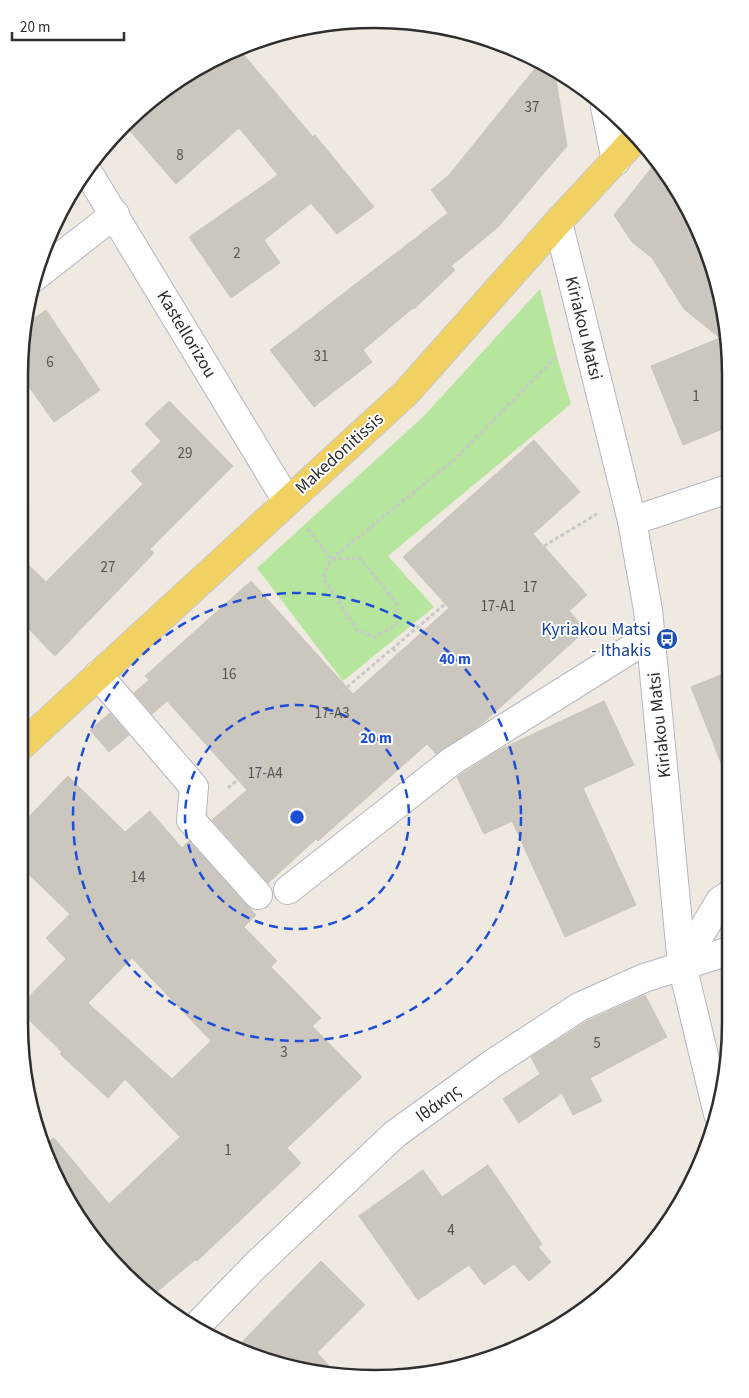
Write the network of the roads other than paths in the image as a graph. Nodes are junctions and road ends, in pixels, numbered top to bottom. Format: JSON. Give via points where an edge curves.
{"nodes":[{"id":1,"x":607,"y":118,"type":"edge"},
{"id":2,"x":632,"y":143,"type":"edge"},
{"id":3,"x":616,"y":161,"type":"junction"},
{"id":4,"x":90,"y":176,"type":"edge"},
{"id":5,"x":115,"y":214,"type":"junction"},
{"id":6,"x":558,"y":222,"type":"junction"},
{"id":7,"x":44,"y":270,"type":"edge"},
{"id":8,"x":722,"y":490,"type":"edge"},
{"id":9,"x":287,"y":501,"type":"junction"},
{"id":10,"x":629,"y":509,"type":"junction"},
{"id":11,"x":650,"y":637,"type":"junction"},
{"id":12,"x":98,"y":675,"type":"junction"},
{"id":13,"x":28,"y":740,"type":"edge"},
{"id":14,"x":288,"y":890,"type":"dead end"},
{"id":15,"x":258,"y":895,"type":"dead end"},
{"id":16,"x":722,"y":900,"type":"edge"},
{"id":17,"x":722,"y":953,"type":"edge"},
{"id":18,"x":682,"y":965,"type":"junction"},
{"id":19,"x":714,"y":1096,"type":"edge"},
{"id":20,"x":200,"y":1323,"type":"edge"}],
"edges":[{"from":1,"to":3,"type":"street"},
{"from":2,"to":3,"type":"main road","name":"Makedonitissis"},
{"from":3,"to":6,"type":"main road","name":"Makedonitissis"},
{"from":4,"to":5,"type":"street","name":"Kastellorizou"},
{"from":5,"to":7,"type":"street"},
{"from":5,"to":9,"type":"street","name":"Kastellorizou"},
{"from":6,"to":9,"type":"main road","name":"Makedonitissis","via":[[406,393]]},
{"from":6,"to":10,"type":"street","name":"Kiriakou Matsi"},
{"from":8,"to":10,"type":"street"},
{"from":9,"to":12,"type":"main road","name":"Makedonitissis"},
{"from":10,"to":11,"type":"street","name":"Kiriakou Matsi"},
{"from":11,"to":14,"type":"street","via":[[452,760]]},
{"from":11,"to":18,"type":"street","name":"Kiriakou Matsi"},
{"from":12,"to":13,"type":"main road","name":"Makedonitissis"},
{"from":12,"to":15,"type":"street","via":[[194,787],[191,820]]},
{"from":16,"to":18,"type":"street"},
{"from":17,"to":18,"type":"street","name":"Ιθάκης"},
{"from":18,"to":19,"type":"street","name":"Kiriakou Matsi"},
{"from":18,"to":20,"type":"street","name":"Ιθάκης","via":[[579,1007],[492,1064],[395,1134],[255,1266]]}]}
